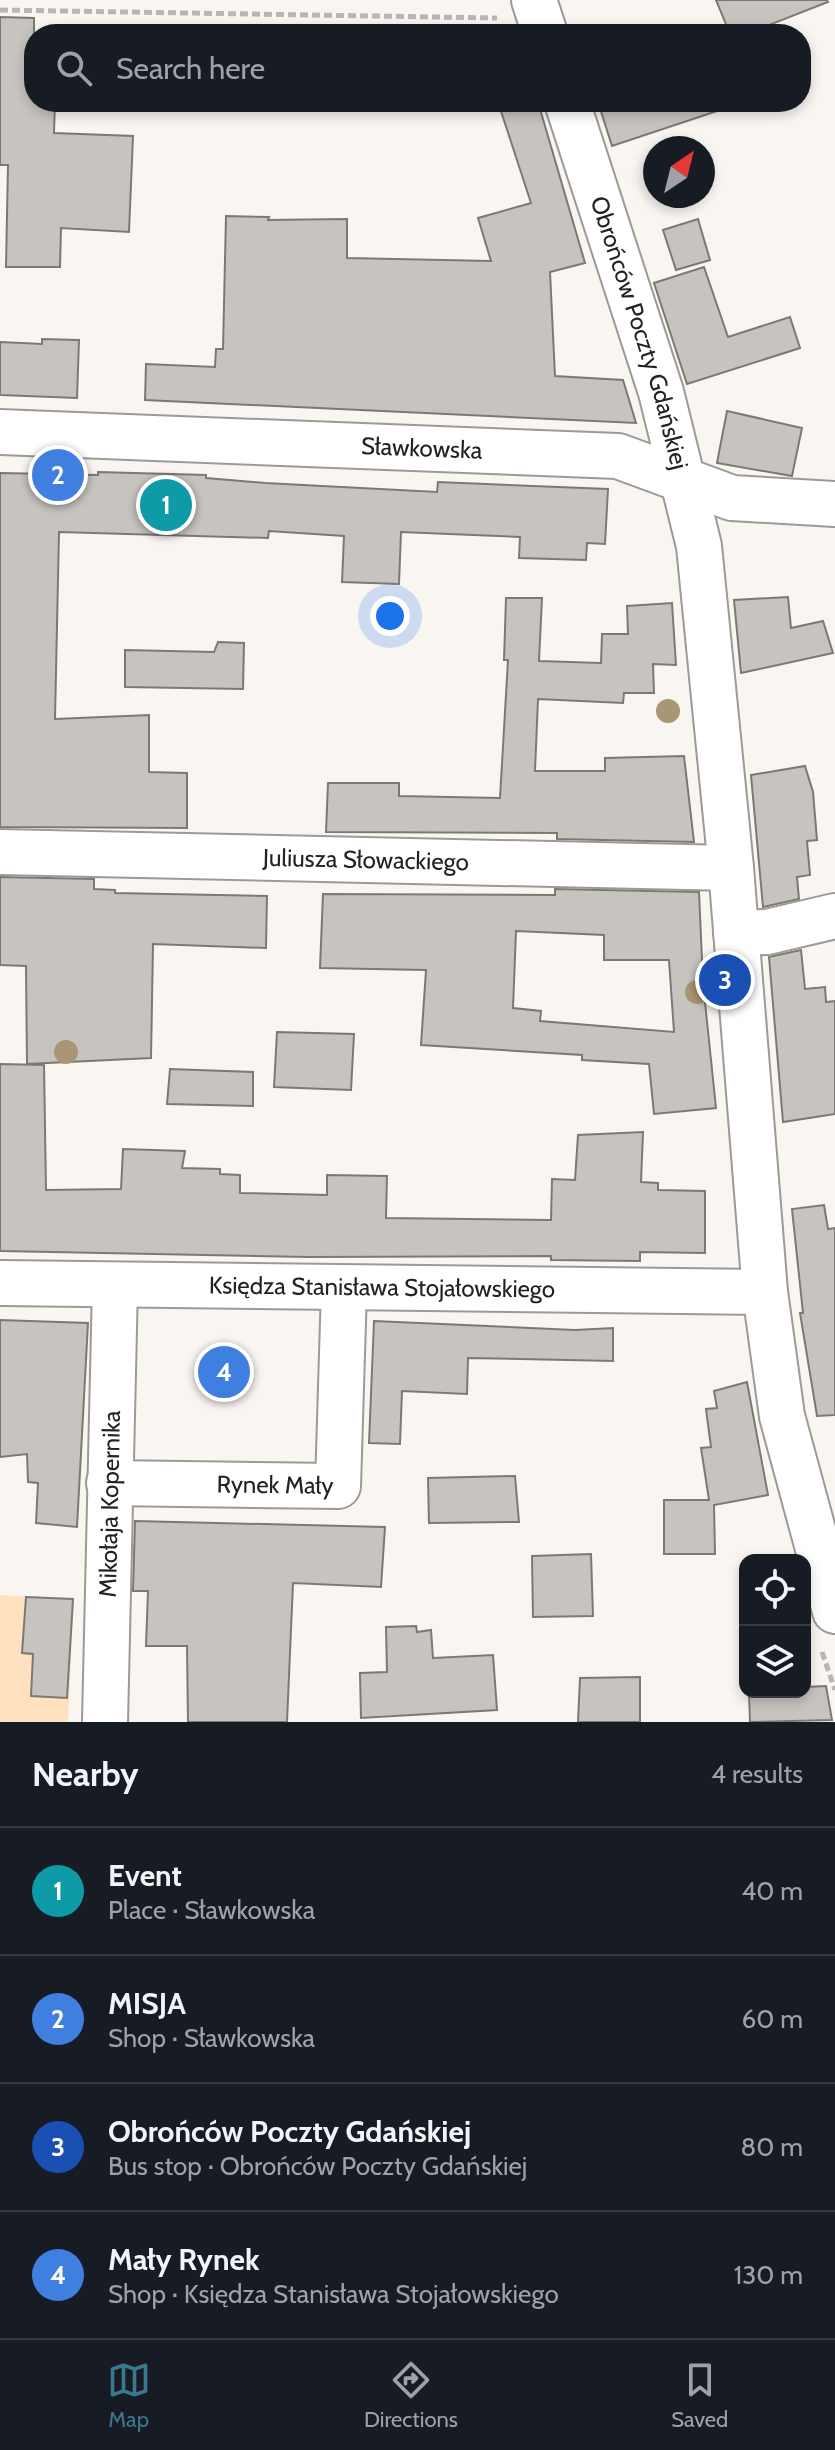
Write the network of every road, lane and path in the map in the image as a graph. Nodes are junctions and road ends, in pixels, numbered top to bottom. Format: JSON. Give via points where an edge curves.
{"nodes":[{"id":1,"x":0,"y":10,"type":"edge"},
{"id":2,"x":539,"y":12,"type":"edge"},
{"id":3,"x":570,"y":112,"type":"edge"},
{"id":4,"x":0,"y":432,"type":"edge"},
{"id":5,"x":683,"y":481,"type":"junction"},
{"id":6,"x":835,"y":504,"type":"edge"},
{"id":7,"x":0,"y":852,"type":"edge"},
{"id":8,"x":731,"y":868,"type":"junction"},
{"id":9,"x":835,"y":916,"type":"edge"},
{"id":10,"x":736,"y":933,"type":"junction"},
{"id":11,"x":0,"y":1283,"type":"edge"},
{"id":12,"x":115,"y":1285,"type":"junction"},
{"id":13,"x":344,"y":1288,"type":"junction"},
{"id":14,"x":765,"y":1292,"type":"junction"},
{"id":15,"x":109,"y":1483,"type":"junction"},
{"id":16,"x":835,"y":1611,"type":"edge"},
{"id":17,"x":105,"y":1722,"type":"edge"}],
"edges":[{"from":1,"to":2,"type":"path"},
{"from":3,"to":5,"type":"street","name":"Obrońców Poczty Gdańskiej","via":[[653,365]]},
{"from":4,"to":5,"type":"street","name":"Sławkowska","via":[[618,456]]},
{"from":5,"to":6,"type":"street","name":"Sławkowska","via":[[732,498]]},
{"from":5,"to":8,"type":"street","name":"Obrońców Poczty Gdańskiej","via":[[699,546]]},
{"from":7,"to":8,"type":"street","name":"Juliusza Słowackiego"},
{"from":8,"to":10,"type":"street","name":"Obrońców Poczty Gdańskiej"},
{"from":9,"to":10,"type":"street","via":[[767,932]]},
{"from":10,"to":14,"type":"street","name":"Obrońców Poczty Gdańskiej"},
{"from":11,"to":12,"type":"street","name":"Księdza Stanisława Stojałowskiego"},
{"from":12,"to":13,"type":"street","name":"Księdza Stanisława Stojałowskiego"},
{"from":12,"to":15,"type":"street","name":"Mikołaja Kopernika"},
{"from":13,"to":14,"type":"street","name":"Księdza Stanisława Stojałowskiego"},
{"from":13,"to":15,"type":"street","name":"Rynek Mały","via":[[338,1486]]},
{"from":14,"to":16,"type":"street","name":"Obrońców Poczty Gdańskiej","via":[[782,1416]]},
{"from":15,"to":17,"type":"street","name":"Mikołaja Kopernika"}]}
